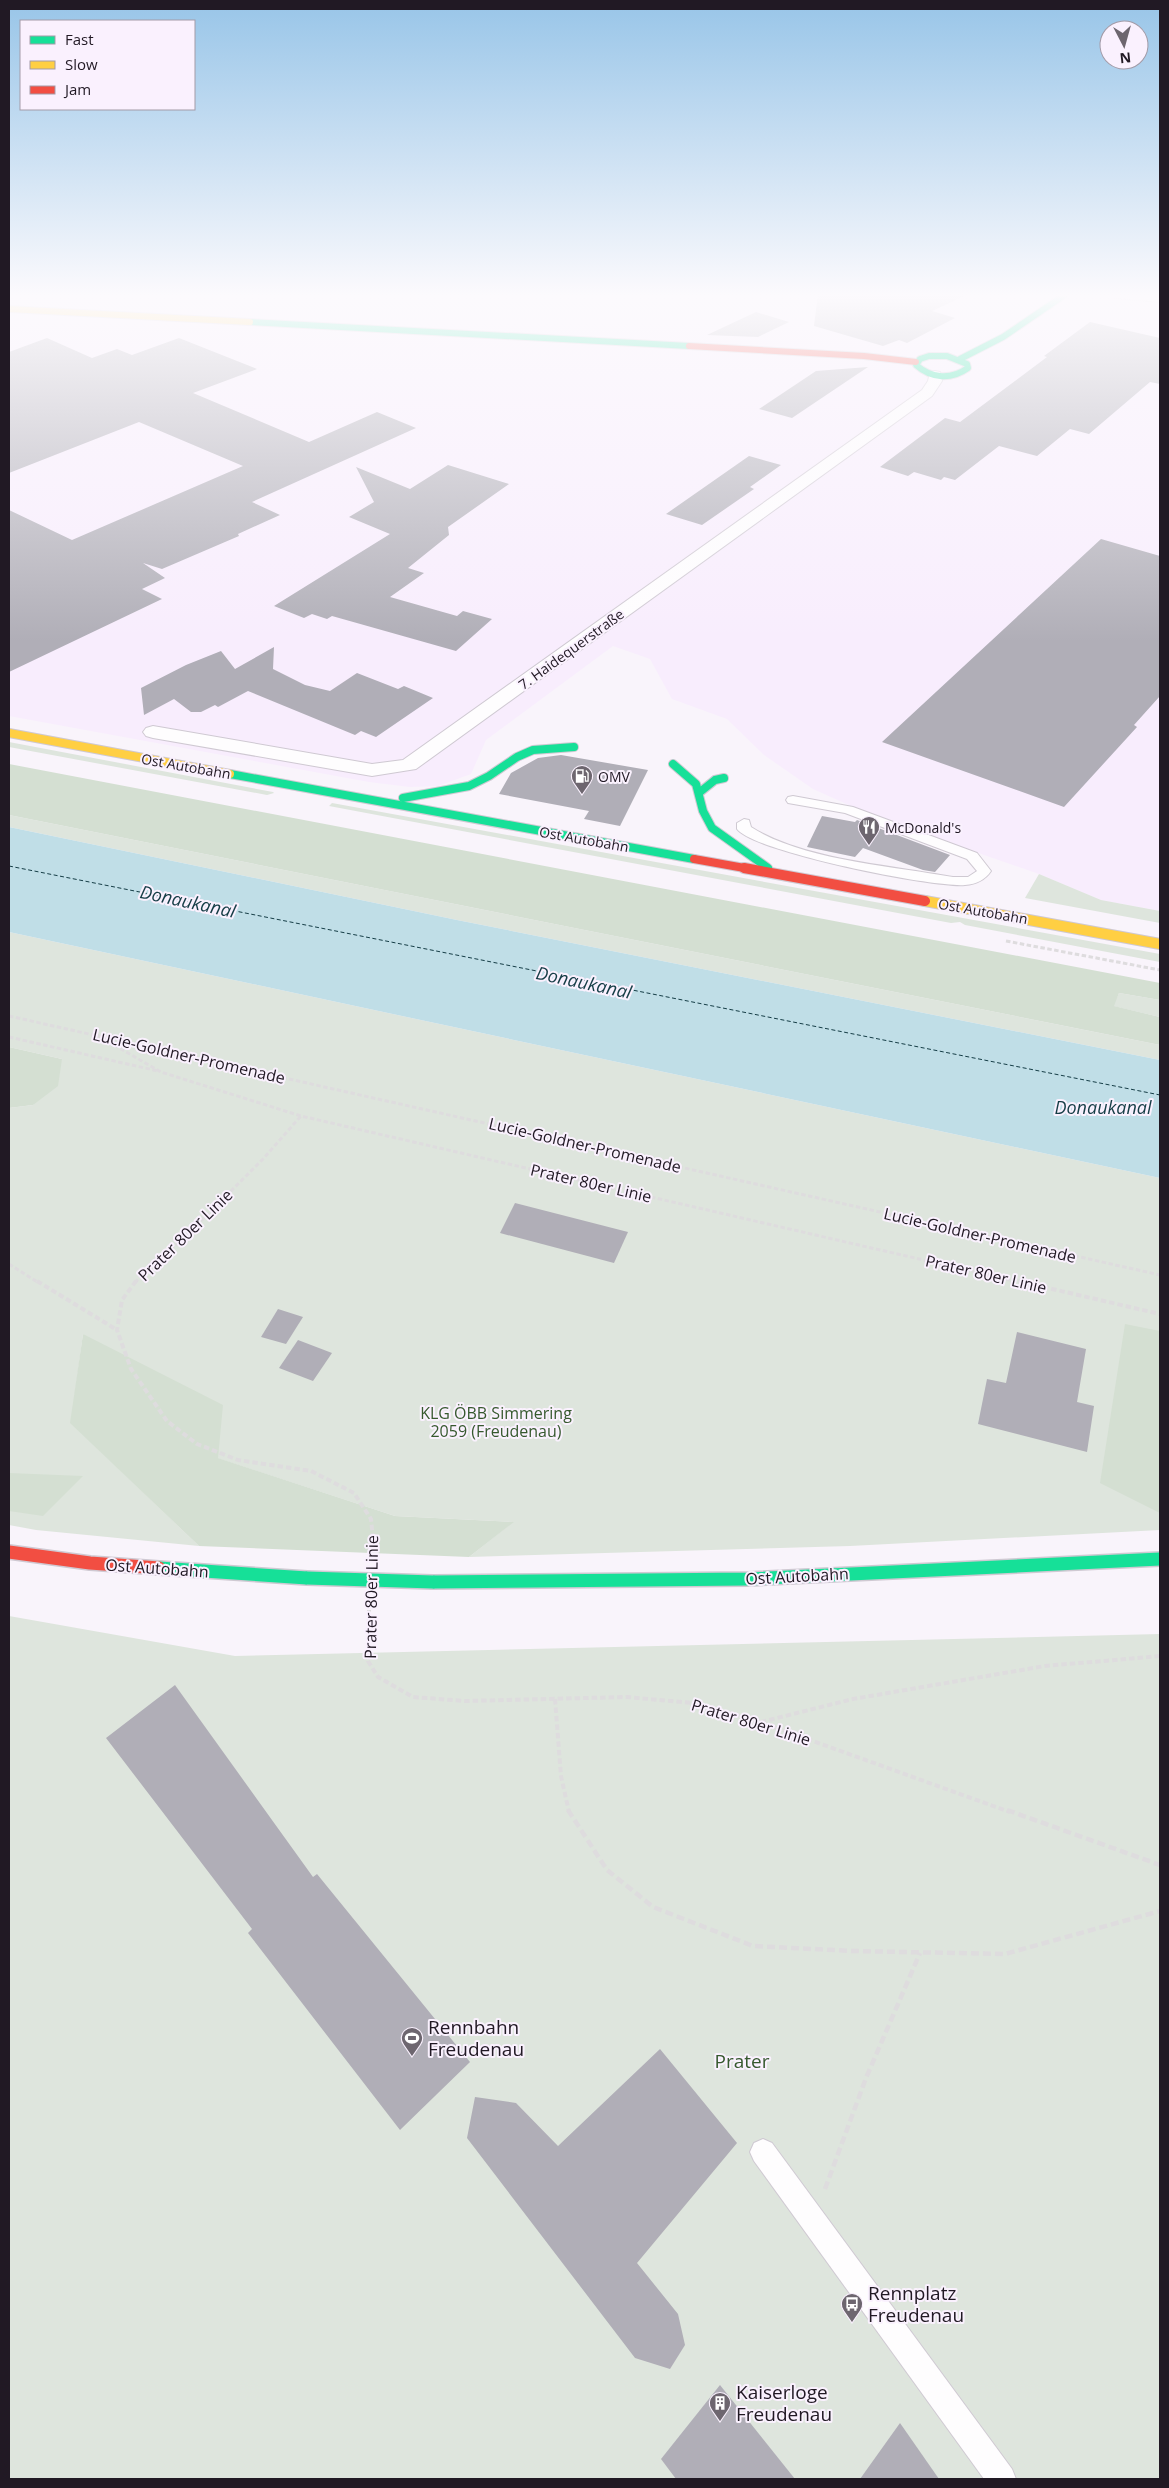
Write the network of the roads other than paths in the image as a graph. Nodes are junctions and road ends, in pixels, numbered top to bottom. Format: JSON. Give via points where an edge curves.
{"nodes":[{"id":1,"x":903,"y":410,"type":"edge"},
{"id":2,"x":153,"y":732,"type":"dead end"},
{"id":3,"x":9,"y":733,"type":"edge"},
{"id":4,"x":574,"y":747,"type":"dead end"},
{"id":5,"x":673,"y":764,"type":"dead end"},
{"id":6,"x":724,"y":778,"type":"dead end"},
{"id":7,"x":700,"y":792,"type":"junction"},
{"id":8,"x":793,"y":800,"type":"dead end"},
{"id":9,"x":379,"y":801,"type":"junction"},
{"id":10,"x":744,"y":823,"type":"dead end"},
{"id":11,"x":775,"y":873,"type":"junction"},
{"id":12,"x":1160,"y":944,"type":"edge"},
{"id":13,"x":9,"y":1552,"type":"edge"},
{"id":14,"x":1160,"y":1558,"type":"edge"},
{"id":15,"x":762,"y":2152,"type":"dead end"},
{"id":16,"x":1002,"y":2479,"type":"edge"}],
"edges":[{"from":1,"to":2,"type":"street","name":"7. Haidequerstraße","via":[[409,765],[372,770]]},
{"from":3,"to":9,"type":"main road","name":"Ost Autobahn"},
{"from":4,"to":9,"type":"main road","via":[[532,750],[469,786]]},
{"from":5,"to":7,"type":"main road","via":[[696,784]]},
{"from":6,"to":7,"type":"main road","via":[[715,780]]},
{"from":7,"to":11,"type":"main road","via":[[703,811],[712,828]]},
{"from":8,"to":10,"type":"lane","via":[[848,810],[972,856],[984,871],[979,878],[953,881],[797,852],[751,836],[744,829]]},
{"from":9,"to":11,"type":"main road","name":"Ost Autobahn"},
{"from":11,"to":12,"type":"main road","name":"Ost Autobahn"},
{"from":13,"to":14,"type":"main road","name":"Ost Autobahn","bridge":true,"via":[[90,1563],[306,1578],[433,1582],[748,1579]]},
{"from":15,"to":16,"type":"lane"}]}
